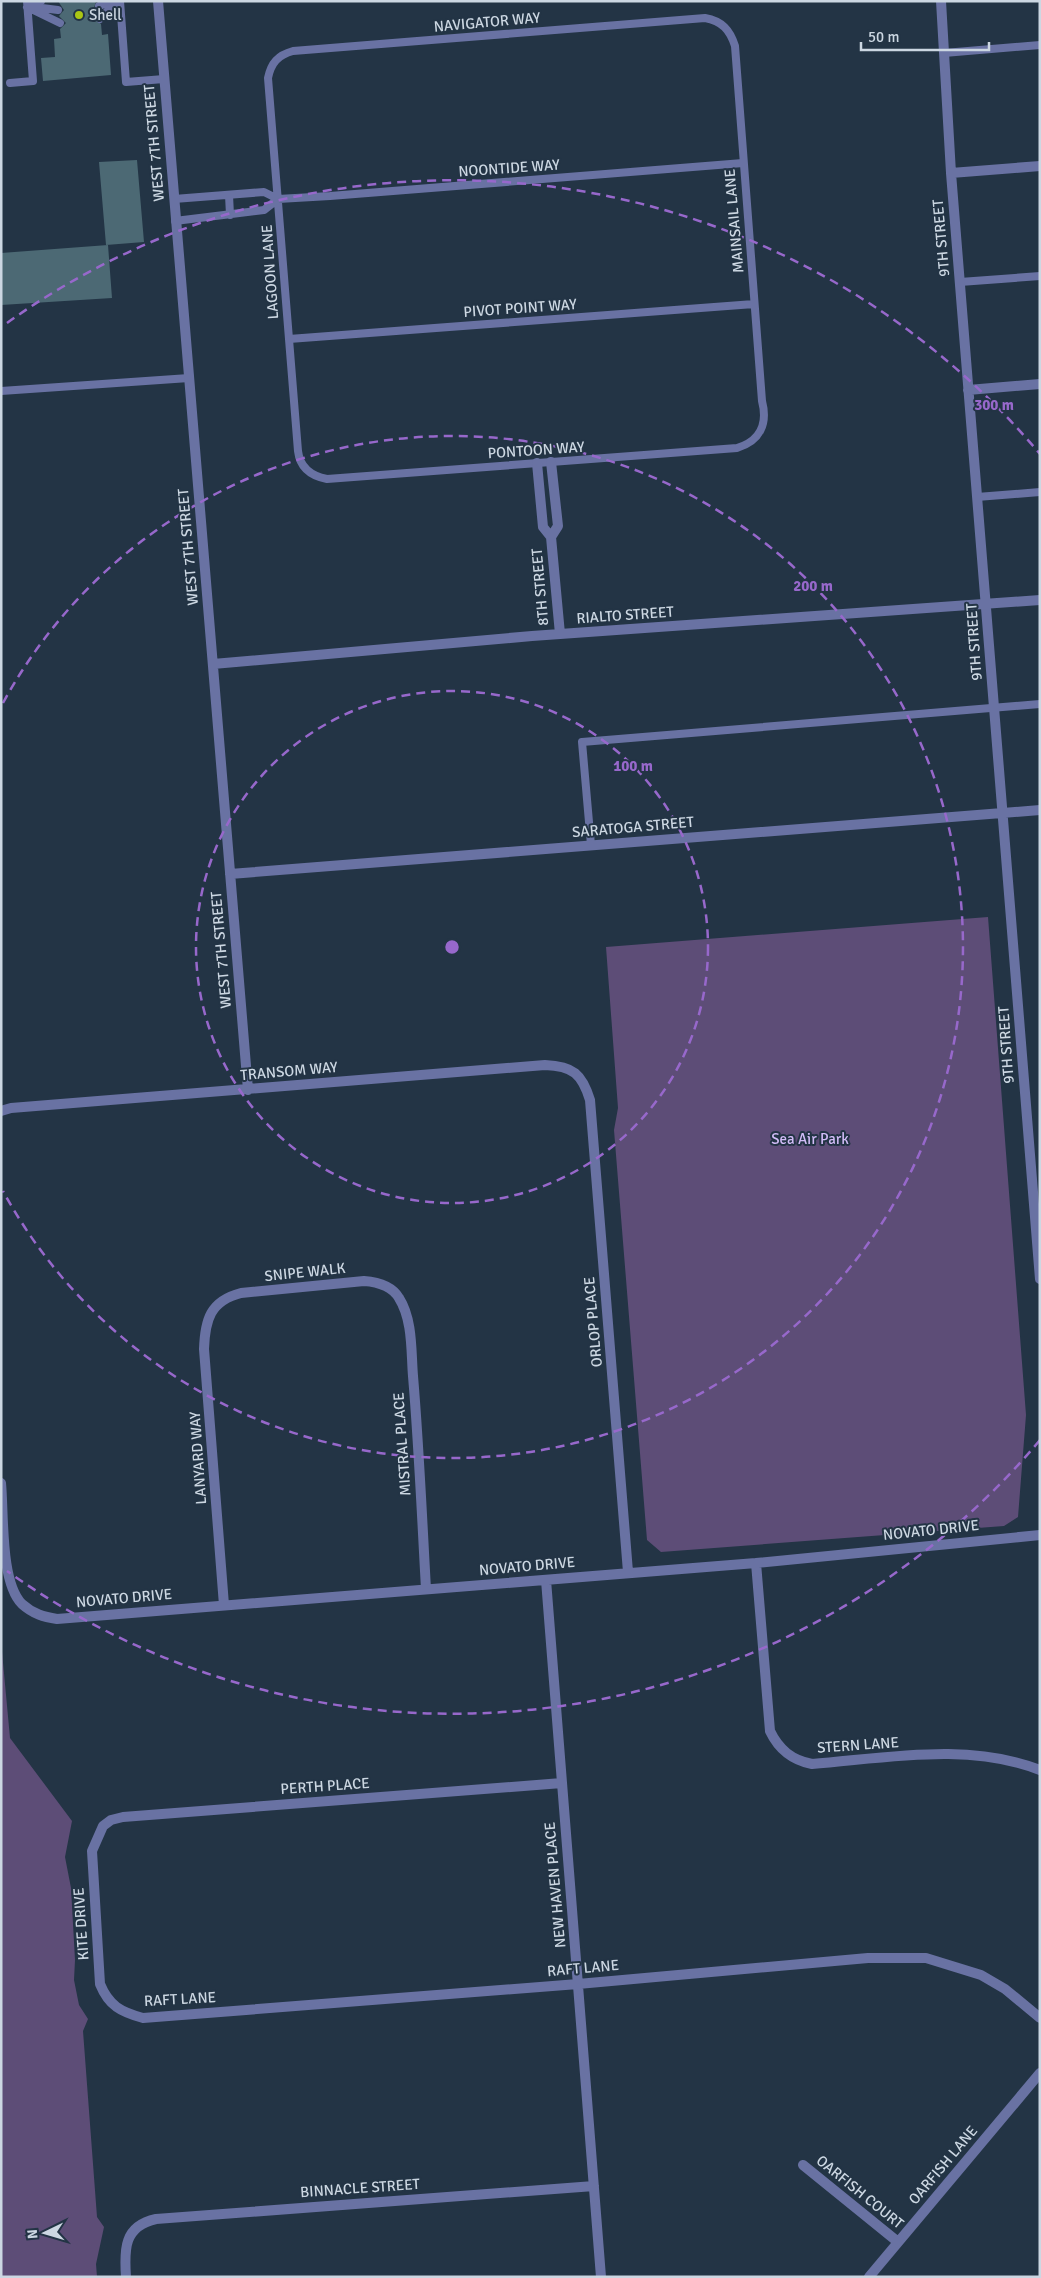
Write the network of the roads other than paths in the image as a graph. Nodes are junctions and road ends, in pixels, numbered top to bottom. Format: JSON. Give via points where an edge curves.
{"nodes":[{"id":1,"x":41,"y":1,"type":"edge"},
{"id":2,"x":112,"y":1,"type":"edge"},
{"id":3,"x":118,"y":1,"type":"edge"},
{"id":4,"x":158,"y":1,"type":"edge"},
{"id":5,"x":940,"y":1,"type":"edge"},
{"id":6,"x":29,"y":3,"type":"edge"},
{"id":7,"x":99,"y":6,"type":"dead end"},
{"id":8,"x":58,"y":10,"type":"dead end"},
{"id":9,"x":100,"y":19,"type":"dead end"},
{"id":10,"x":60,"y":23,"type":"dead end"},
{"id":11,"x":723,"y":25,"type":"joint"},
{"id":12,"x":1040,"y":45,"type":"edge"},
{"id":13,"x":944,"y":53,"type":"junction"},
{"id":14,"x":268,"y":78,"type":"joint"},
{"id":15,"x":164,"y":80,"type":"junction"},
{"id":16,"x":10,"y":84,"type":"dead end"},
{"id":17,"x":743,"y":163,"type":"junction"},
{"id":18,"x":1040,"y":166,"type":"edge"},
{"id":19,"x":951,"y":172,"type":"junction"},
{"id":20,"x":229,"y":195,"type":"junction"},
{"id":21,"x":174,"y":198,"type":"junction"},
{"id":22,"x":278,"y":199,"type":"junction"},
{"id":23,"x":230,"y":215,"type":"junction"},
{"id":24,"x":176,"y":221,"type":"junction"},
{"id":25,"x":1040,"y":276,"type":"edge"},
{"id":26,"x":960,"y":282,"type":"junction"},
{"id":27,"x":754,"y":304,"type":"junction"},
{"id":28,"x":288,"y":339,"type":"junction"},
{"id":29,"x":189,"y":378,"type":"junction"},
{"id":30,"x":1040,"y":384,"type":"edge"},
{"id":31,"x":968,"y":390,"type":"junction"},
{"id":32,"x":1,"y":391,"type":"edge"},
{"id":33,"x":765,"y":419,"type":"joint"},
{"id":34,"x":552,"y":462,"type":"junction"},
{"id":35,"x":301,"y":463,"type":"joint"},
{"id":36,"x":537,"y":463,"type":"junction"},
{"id":37,"x":1040,"y":492,"type":"edge"},
{"id":38,"x":976,"y":497,"type":"junction"},
{"id":39,"x":551,"y":537,"type":"junction"},
{"id":40,"x":1040,"y":600,"type":"edge"},
{"id":41,"x":987,"y":604,"type":"junction"},
{"id":42,"x":560,"y":634,"type":"junction"},
{"id":43,"x":213,"y":664,"type":"junction"},
{"id":44,"x":1040,"y":704,"type":"edge"},
{"id":45,"x":995,"y":708,"type":"junction"},
{"id":46,"x":1040,"y":810,"type":"edge"},
{"id":47,"x":1003,"y":812,"type":"junction"},
{"id":48,"x":591,"y":845,"type":"junction"},
{"id":49,"x":230,"y":874,"type":"junction"},
{"id":50,"x":577,"y":1074,"type":"joint"},
{"id":51,"x":248,"y":1090,"type":"junction"},
{"id":52,"x":1,"y":1111,"type":"edge"},
{"id":53,"x":1039,"y":1260,"type":"edge"},
{"id":54,"x":1040,"y":1279,"type":"edge"},
{"id":55,"x":400,"y":1300,"type":"joint"},
{"id":56,"x":212,"y":1310,"type":"joint"},
{"id":57,"x":1,"y":1483,"type":"edge"},
{"id":58,"x":1039,"y":1532,"type":"edge"},
{"id":59,"x":756,"y":1562,"type":"junction"},
{"id":60,"x":628,"y":1572,"type":"junction"},
{"id":61,"x":546,"y":1580,"type":"junction"},
{"id":62,"x":426,"y":1589,"type":"junction"},
{"id":63,"x":224,"y":1605,"type":"junction"},
{"id":64,"x":1040,"y":1770,"type":"edge"},
{"id":65,"x":562,"y":1783,"type":"junction"},
{"id":66,"x":97,"y":1836,"type":"joint"},
{"id":67,"x":578,"y":1984,"type":"junction"},
{"id":68,"x":115,"y":2007,"type":"joint"},
{"id":69,"x":1040,"y":2018,"type":"edge"},
{"id":70,"x":1040,"y":2073,"type":"edge"},
{"id":71,"x":803,"y":2165,"type":"dead end"},
{"id":72,"x":594,"y":2186,"type":"junction"},
{"id":73,"x":898,"y":2242,"type":"junction"},
{"id":74,"x":126,"y":2277,"type":"edge"},
{"id":75,"x":601,"y":2277,"type":"edge"},
{"id":76,"x":869,"y":2277,"type":"edge"}],
"edges":[{"from":1,"to":6,"type":"lane"},
{"from":2,"to":7,"type":"lane"},
{"from":3,"to":9,"type":"lane"},
{"from":3,"to":15,"type":"lane","via":[[126,82]]},
{"from":4,"to":15,"type":"street","name":"WEST 7TH STREET"},
{"from":5,"to":13,"type":"street","name":"9TH STREET"},
{"from":6,"to":8,"type":"lane"},
{"from":6,"to":10,"type":"lane"},
{"from":6,"to":16,"type":"lane","via":[[33,82]]},
{"from":11,"to":14,"type":"lane","name":"NAVIGATOR WAY","via":[[705,18],[293,51],[276,59]]},
{"from":11,"to":17,"type":"lane","name":"MAINSAIL LANE","via":[[735,46]]},
{"from":12,"to":13,"type":"lane"},
{"from":13,"to":19,"type":"street","name":"9TH STREET"},
{"from":14,"to":22,"type":"lane","name":"LAGOON LANE"},
{"from":15,"to":21,"type":"street","name":"WEST 7TH STREET"},
{"from":17,"to":22,"type":"lane","name":"NOONTIDE WAY"},
{"from":17,"to":27,"type":"lane","name":"MAINSAIL LANE"},
{"from":18,"to":19,"type":"street"},
{"from":19,"to":26,"type":"street","name":"9TH STREET"},
{"from":20,"to":21,"type":"lane","name":"NOONTIDE WAY"},
{"from":20,"to":22,"type":"lane","name":"NOONTIDE WAY","via":[[264,192]]},
{"from":20,"to":23,"type":"lane"},
{"from":21,"to":24,"type":"street","name":"WEST 7TH STREET"},
{"from":22,"to":23,"type":"lane","name":"NOONTIDE WAY","via":[[264,210]]},
{"from":22,"to":28,"type":"lane","name":"LAGOON LANE"},
{"from":23,"to":24,"type":"lane","name":"NOONTIDE WAY"},
{"from":24,"to":29,"type":"street","name":"WEST 7TH STREET"},
{"from":25,"to":26,"type":"lane"},
{"from":26,"to":31,"type":"street","name":"9TH STREET"},
{"from":27,"to":28,"type":"lane","name":"PIVOT POINT WAY"},
{"from":27,"to":33,"type":"lane","name":"MAINSAIL LANE"},
{"from":28,"to":35,"type":"lane","name":"LAGOON LANE"},
{"from":29,"to":32,"type":"lane"},
{"from":29,"to":43,"type":"street","name":"WEST 7TH STREET"},
{"from":30,"to":31,"type":"street"},
{"from":31,"to":38,"type":"street","name":"9TH STREET"},
{"from":33,"to":34,"type":"lane","name":"PONTOON WAY","via":[[756,438],[737,448]]},
{"from":34,"to":36,"type":"lane","name":"PONTOON WAY"},
{"from":34,"to":39,"type":"street","name":"8TH STREET","via":[[558,526]]},
{"from":35,"to":36,"type":"lane","name":"PONTOON WAY","via":[[307,472],[327,479]]},
{"from":36,"to":39,"type":"street","name":"8TH STREET","via":[[544,527]]},
{"from":37,"to":38,"type":"lane"},
{"from":38,"to":41,"type":"street","name":"9TH STREET"},
{"from":39,"to":42,"type":"street","name":"8TH STREET"},
{"from":40,"to":41,"type":"street","name":"RIALTO STREET"},
{"from":41,"to":42,"type":"street","name":"RIALTO STREET"},
{"from":41,"to":45,"type":"street","name":"9TH STREET"},
{"from":42,"to":43,"type":"street","name":"RIALTO STREET"},
{"from":43,"to":49,"type":"street","name":"WEST 7TH STREET"},
{"from":44,"to":45,"type":"lane"},
{"from":45,"to":47,"type":"street","name":"9TH STREET"},
{"from":45,"to":48,"type":"lane","via":[[582,742]]},
{"from":46,"to":47,"type":"street","name":"SARATOGA STREET"},
{"from":47,"to":48,"type":"street","name":"SARATOGA STREET"},
{"from":47,"to":53,"type":"street","name":"9TH STREET"},
{"from":48,"to":49,"type":"street","name":"SARATOGA STREET"},
{"from":49,"to":51,"type":"street","name":"WEST 7TH STREET"},
{"from":50,"to":51,"type":"street","name":"TRANSOM WAY","via":[[562,1065],[545,1065]]},
{"from":50,"to":60,"type":"street","name":"ORLOP PLACE","via":[[586,1085],[590,1100]]},
{"from":51,"to":52,"type":"street","name":"TRANSOM WAY"},
{"from":53,"to":54,"type":"street","name":"9TH STREET"},
{"from":55,"to":56,"type":"street","name":"SNIPE WALK","via":[[390,1288],[364,1280],[241,1293],[228,1296]]},
{"from":55,"to":62,"type":"street","name":"MISTRAL PLACE","via":[[410,1343]]},
{"from":56,"to":63,"type":"street","name":"LANYARD WAY","via":[[205,1330],[204,1349]]},
{"from":57,"to":63,"type":"street","name":"NOVATO DRIVE","via":[[8,1570],[21,1603],[40,1616],[57,1619]]},
{"from":58,"to":59,"type":"street","name":"NOVATO DRIVE"},
{"from":59,"to":60,"type":"street","name":"NOVATO DRIVE"},
{"from":59,"to":64,"type":"street","name":"STERN LANE","via":[[770,1731],[775,1742],[790,1756],[812,1764],[959,1753],[992,1756]]},
{"from":60,"to":61,"type":"street","name":"NOVATO DRIVE"},
{"from":61,"to":62,"type":"street","name":"NOVATO DRIVE"},
{"from":61,"to":65,"type":"street","name":"NEW HAVEN PLACE"},
{"from":62,"to":63,"type":"street","name":"NOVATO DRIVE"},
{"from":65,"to":66,"type":"street","name":"PERTH PLACE","via":[[123,1817],[111,1820]]},
{"from":65,"to":67,"type":"street","name":"NEW HAVEN PLACE"},
{"from":66,"to":68,"type":"street","name":"KITE DRIVE","via":[[92,1862],[100,1984]]},
{"from":67,"to":68,"type":"street","name":"RAFT LANE","via":[[143,2018]]},
{"from":67,"to":69,"type":"street","name":"RAFT LANE","via":[[868,1958],[926,1958],[981,1975],[1005,1989]]},
{"from":67,"to":72,"type":"street","name":"NEW HAVEN PLACE"},
{"from":70,"to":73,"type":"street","name":"OARFISH LANE"},
{"from":71,"to":73,"type":"street","name":"OARFISH COURT"},
{"from":72,"to":74,"type":"street","name":"BINNACLE STREET","via":[[156,2219],[146,2221],[132,2231],[125,2253]]},
{"from":72,"to":75,"type":"street","name":"NEW HAVEN PLACE"},
{"from":73,"to":76,"type":"street","name":"OARFISH LANE"}]}
